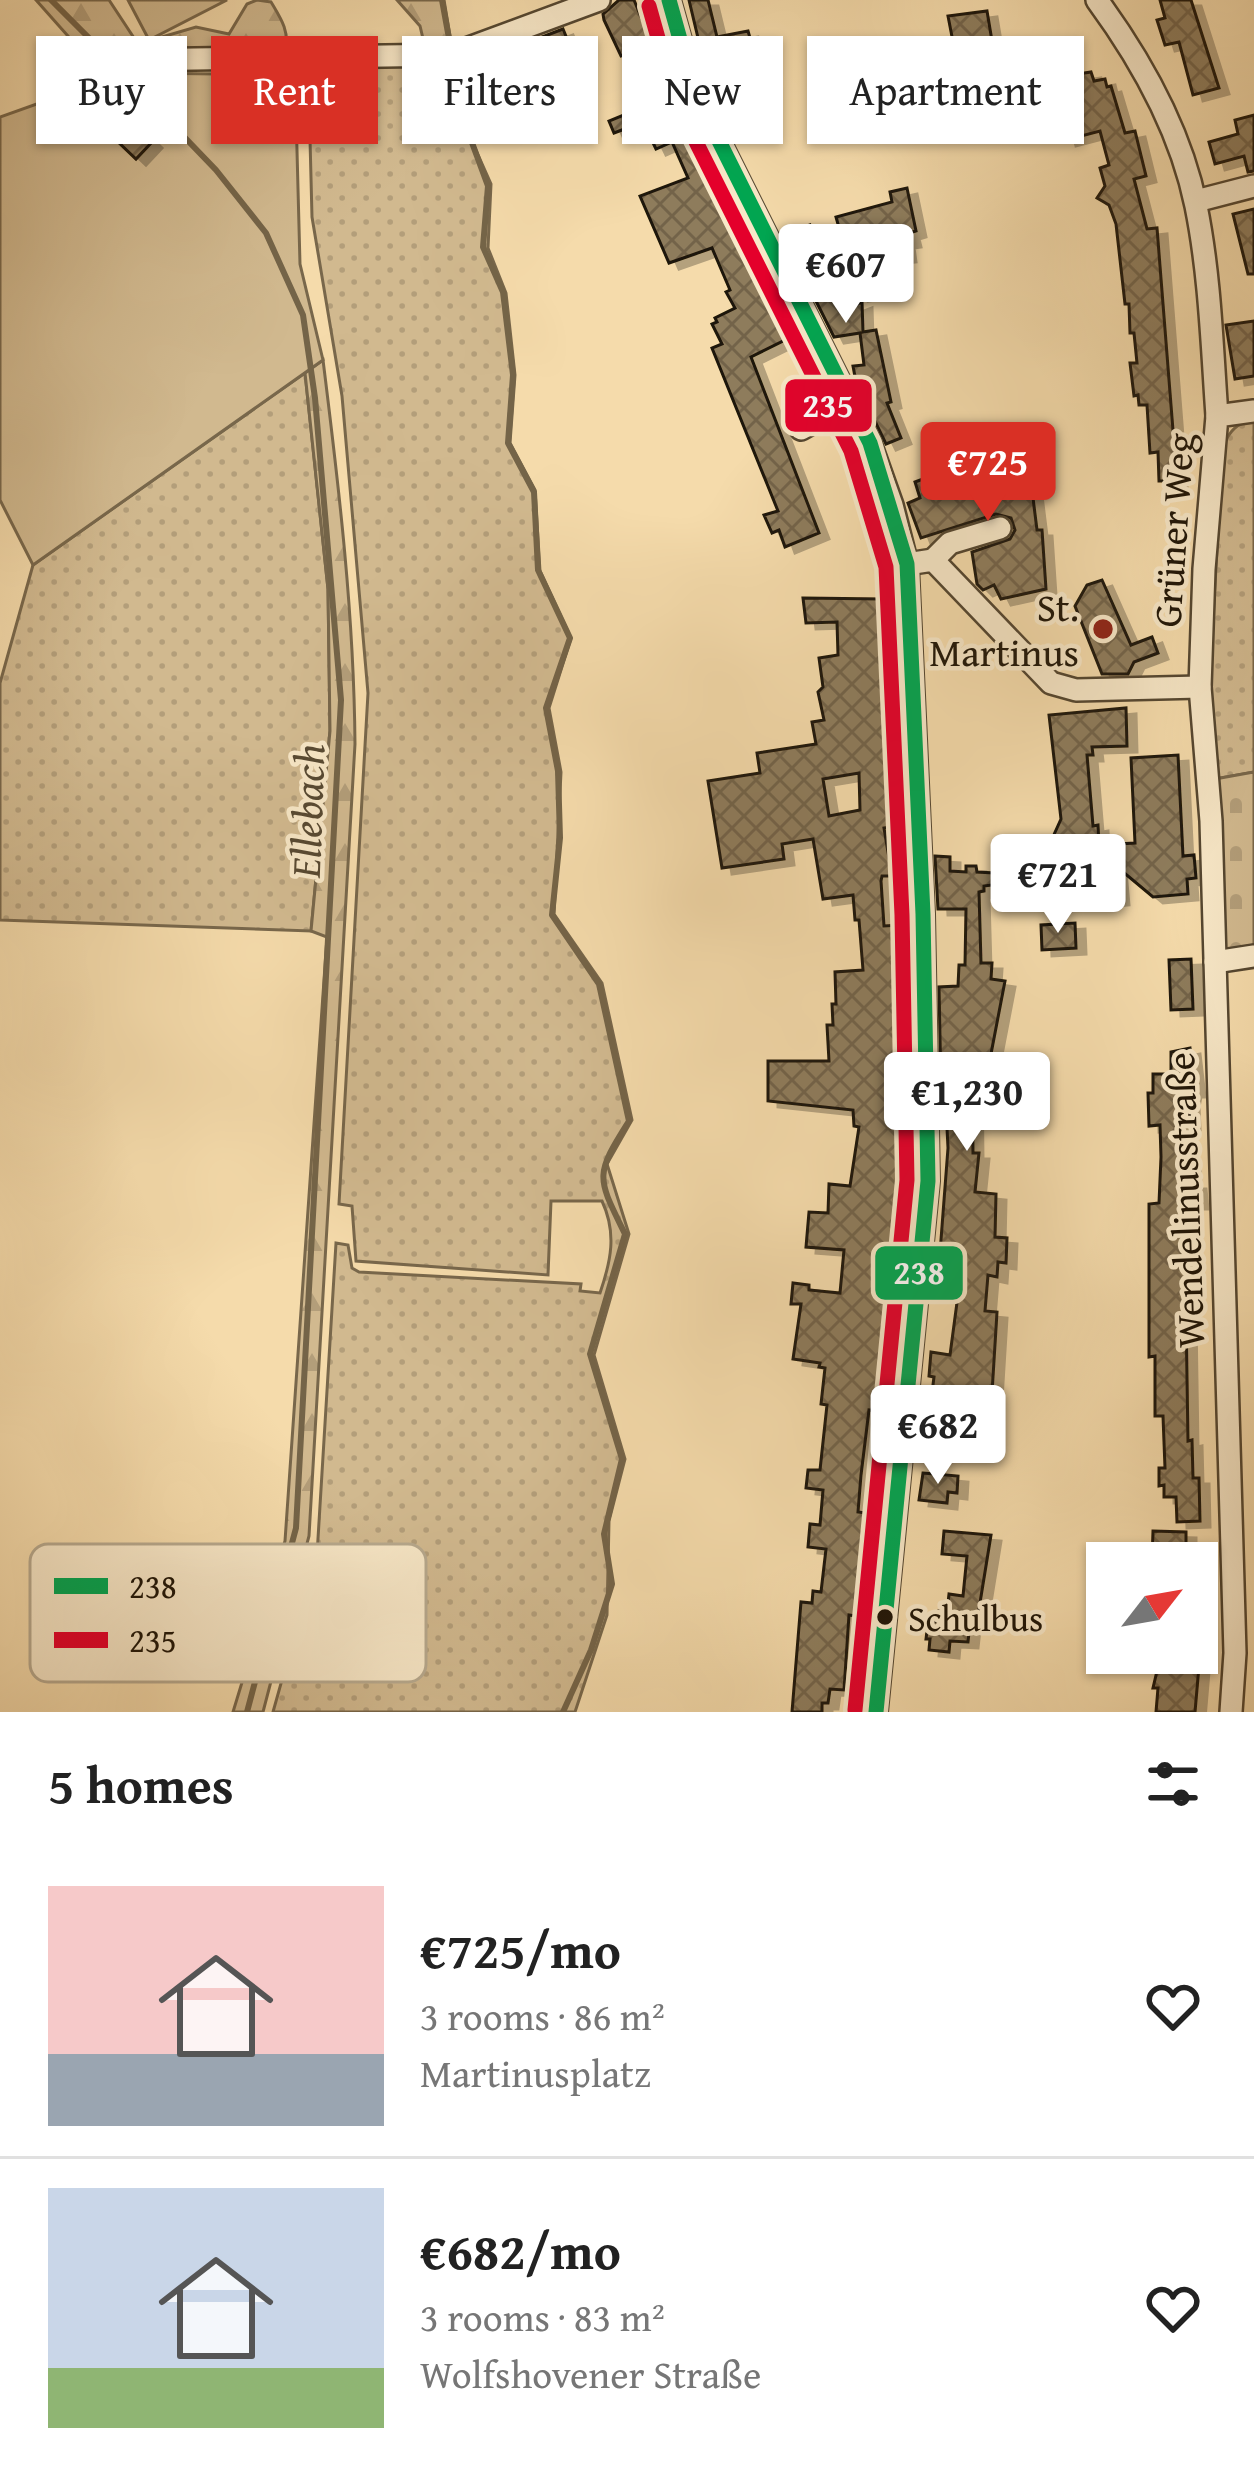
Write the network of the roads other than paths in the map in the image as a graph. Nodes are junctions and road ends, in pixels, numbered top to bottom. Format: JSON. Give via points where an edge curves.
{"nodes":[{"id":1,"x":599,"y":0,"type":"edge"},
{"id":2,"x":669,"y":0,"type":"edge"},
{"id":3,"x":1097,"y":0,"type":"edge"},
{"id":4,"x":187,"y":59,"type":"edge"},
{"id":5,"x":1254,"y":185,"type":"edge"},
{"id":6,"x":1196,"y":202,"type":"junction"},
{"id":7,"x":849,"y":402,"type":"junction"},
{"id":8,"x":1254,"y":411,"type":"edge"},
{"id":9,"x":1216,"y":416,"type":"junction"},
{"id":10,"x":801,"y":430,"type":"dead end"},
{"id":11,"x":1000,"y":528,"type":"dead end"},
{"id":12,"x":933,"y":560,"type":"junction"},
{"id":13,"x":907,"y":564,"type":"junction"},
{"id":14,"x":1200,"y":687,"type":"junction"},
{"id":15,"x":1254,"y":956,"type":"edge"},
{"id":16,"x":1215,"y":962,"type":"junction"},
{"id":17,"x":1245,"y":1652,"type":"edge"},
{"id":18,"x":876,"y":1712,"type":"edge"},
{"id":19,"x":1231,"y":1712,"type":"edge"}],
"edges":[{"from":1,"to":4,"type":"street","via":[[454,53]]},
{"from":2,"to":7,"type":"street","via":[[695,93]]},
{"from":3,"to":6,"type":"street","via":[[1174,133]]},
{"from":5,"to":6,"type":"street"},
{"from":6,"to":9,"type":"street"},
{"from":7,"to":10,"type":"street"},
{"from":7,"to":13,"type":"street"},
{"from":8,"to":9,"type":"street","name":"Grüner Weg"},
{"from":9,"to":14,"type":"street","name":"Grüner Weg"},
{"from":11,"to":12,"type":"street","via":[[950,542]]},
{"from":12,"to":13,"type":"street"},
{"from":12,"to":14,"type":"street","via":[[1051,683],[1076,690]]},
{"from":13,"to":18,"type":"street","via":[[928,1181]]},
{"from":14,"to":16,"type":"street","name":"Wendelinusstraße"},
{"from":15,"to":16,"type":"street"},
{"from":16,"to":17,"type":"street","name":"Wendelinusstraße"},
{"from":17,"to":19,"type":"street","name":"Wendelinusstraße"}]}
